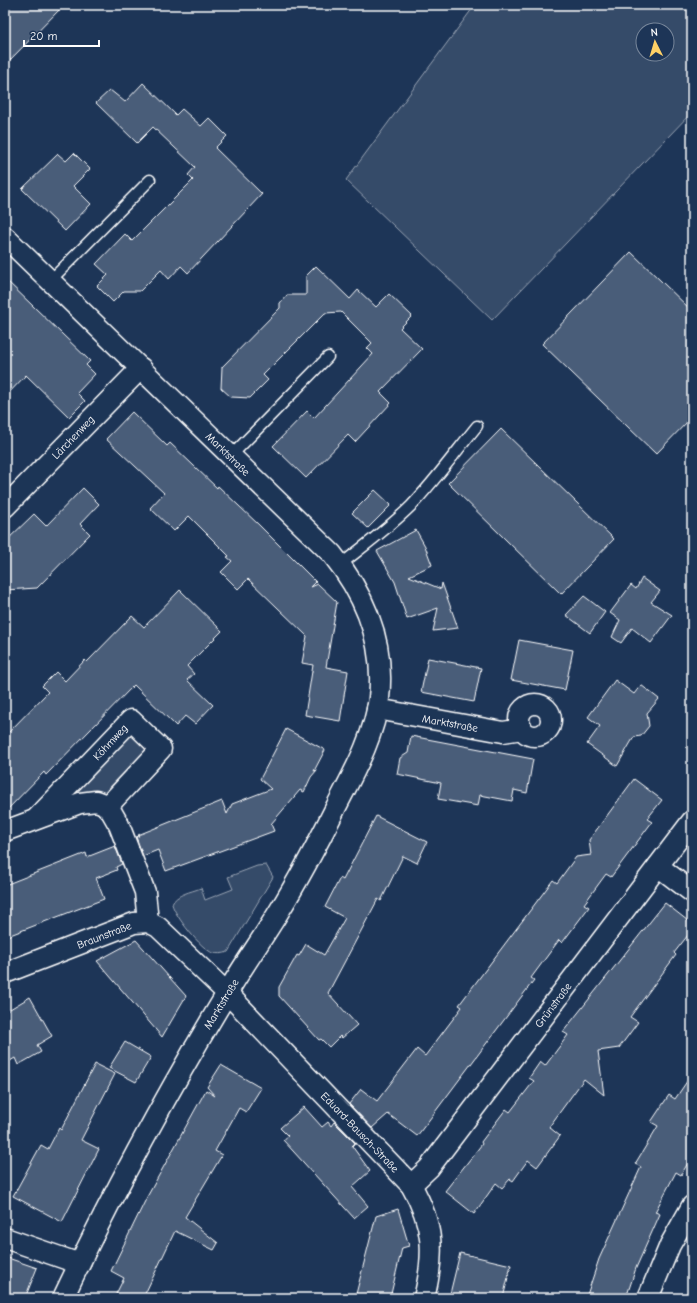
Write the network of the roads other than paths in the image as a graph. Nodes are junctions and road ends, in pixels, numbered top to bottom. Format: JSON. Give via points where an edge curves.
{"nodes":[{"id":1,"x":150,"y":180,"type":"dead end"},
{"id":2,"x":5,"y":237,"type":"edge"},
{"id":3,"x":50,"y":281,"type":"junction"},
{"id":4,"x":328,"y":357,"type":"dead end"},
{"id":5,"x":141,"y":368,"type":"junction"},
{"id":6,"x":477,"y":426,"type":"dead end"},
{"id":7,"x":231,"y":456,"type":"junction"},
{"id":8,"x":5,"y":507,"type":"edge"},
{"id":9,"x":340,"y":565,"type":"junction"},
{"id":10,"x":377,"y":709,"type":"junction"},
{"id":11,"x":522,"y":729,"type":"dead end"},
{"id":12,"x":107,"y":807,"type":"junction"},
{"id":13,"x":38,"y":818,"type":"junction"},
{"id":14,"x":692,"y":822,"type":"edge"},
{"id":15,"x":5,"y":831,"type":"edge"},
{"id":16,"x":658,"y":866,"type":"junction"},
{"id":17,"x":692,"y":892,"type":"edge"},
{"id":18,"x":148,"y":922,"type":"junction"},
{"id":19,"x":5,"y":973,"type":"edge"},
{"id":20,"x":227,"y":992,"type":"junction"},
{"id":21,"x":411,"y":1185,"type":"junction"},
{"id":22,"x":692,"y":1206,"type":"edge"},
{"id":23,"x":5,"y":1238,"type":"edge"},
{"id":24,"x":80,"y":1264,"type":"junction"},
{"id":25,"x":63,"y":1298,"type":"edge"},
{"id":26,"x":424,"y":1298,"type":"edge"},
{"id":27,"x":648,"y":1298,"type":"edge"}],
"edges":[{"from":1,"to":3,"type":"lane"},
{"from":2,"to":3,"type":"street","name":"Marktstraße"},
{"from":3,"to":5,"type":"street","name":"Marktstraße"},
{"from":4,"to":7,"type":"lane"},
{"from":5,"to":7,"type":"street","name":"Marktstraße"},
{"from":5,"to":8,"type":"street","name":"Lärchenweg"},
{"from":6,"to":9,"type":"lane","via":[[411,506]]},
{"from":7,"to":9,"type":"street","name":"Marktstraße","via":[[312,533]]},
{"from":9,"to":10,"type":"street","name":"Marktstraße","via":[[358,592],[373,628],[380,672]]},
{"from":10,"to":11,"type":"street","name":"Marktstraße","via":[[503,732]]},
{"from":10,"to":20,"type":"street","name":"Marktstraße","via":[[368,741],[354,773],[278,912]]},
{"from":12,"to":13,"type":"street","name":"Köhmweg","via":[[96,801],[87,802]]},
{"from":12,"to":13,"type":"street","name":"Köhmweg","via":[[161,749],[131,720]]},
{"from":12,"to":18,"type":"street","via":[[118,824],[145,892]]},
{"from":13,"to":15,"type":"street","name":"Köhmweg"},
{"from":14,"to":16,"type":"street","name":"Grünstraße"},
{"from":16,"to":17,"type":"street"},
{"from":16,"to":21,"type":"street","name":"Grünstraße","via":[[429,1168]]},
{"from":18,"to":19,"type":"street","name":"Braunstraße","via":[[121,927]]},
{"from":18,"to":20,"type":"street","via":[[158,927]]},
{"from":20,"to":21,"type":"street","name":"Eduard-Bausch-Straße"},
{"from":20,"to":24,"type":"street","name":"Marktstraße","via":[[145,1135]]},
{"from":21,"to":26,"type":"street","name":"Eduard-Bausch-Straße","via":[[423,1208],[431,1239],[431,1269]]},
{"from":22,"to":27,"type":"street","via":[[670,1245]]},
{"from":23,"to":24,"type":"street"},
{"from":24,"to":25,"type":"street","name":"Marktstraße"}]}
